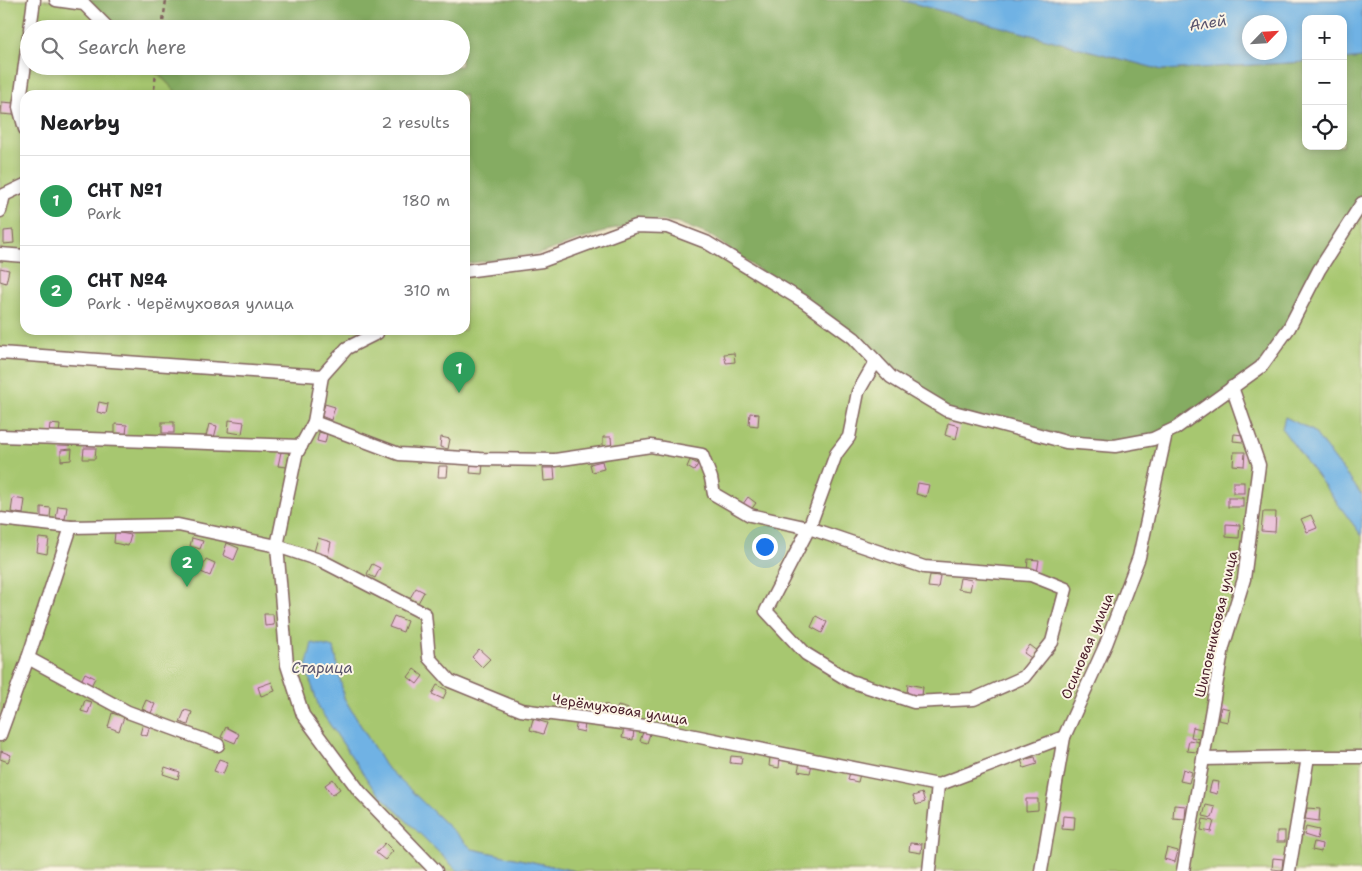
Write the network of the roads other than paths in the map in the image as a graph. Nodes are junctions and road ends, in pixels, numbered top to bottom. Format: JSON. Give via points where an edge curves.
{"nodes":[{"id":1,"x":34,"y":0,"type":"edge"},
{"id":2,"x":56,"y":0,"type":"edge"},
{"id":3,"x":31,"y":20,"type":"edge"},
{"id":4,"x":100,"y":20,"type":"edge"},
{"id":5,"x":24,"y":75,"type":"edge"},
{"id":6,"x":21,"y":90,"type":"edge"},
{"id":7,"x":20,"y":187,"type":"edge"},
{"id":8,"x":1362,"y":203,"type":"edge"},
{"id":9,"x":0,"y":211,"type":"edge"},
{"id":10,"x":0,"y":254,"type":"edge"},
{"id":11,"x":20,"y":256,"type":"edge"},
{"id":12,"x":470,"y":270,"type":"edge"},
{"id":13,"x":372,"y":335,"type":"edge"},
{"id":14,"x":0,"y":353,"type":"edge"},
{"id":15,"x":876,"y":361,"type":"junction"},
{"id":16,"x":322,"y":376,"type":"junction"},
{"id":17,"x":1232,"y":387,"type":"junction"},
{"id":18,"x":314,"y":422,"type":"junction"},
{"id":19,"x":1166,"y":433,"type":"junction"},
{"id":20,"x":0,"y":436,"type":"edge"},
{"id":21,"x":301,"y":446,"type":"junction"},
{"id":22,"x":0,"y":518,"type":"edge"},
{"id":23,"x":71,"y":527,"type":"junction"},
{"id":24,"x":809,"y":528,"type":"junction"},
{"id":25,"x":278,"y":546,"type":"junction"},
{"id":26,"x":28,"y":658,"type":"junction"},
{"id":27,"x":0,"y":735,"type":"edge"},
{"id":28,"x":1064,"y":738,"type":"junction"},
{"id":29,"x":218,"y":745,"type":"dead end"},
{"id":30,"x":1308,"y":757,"type":"junction"},
{"id":31,"x":1362,"y":757,"type":"edge"},
{"id":32,"x":1203,"y":759,"type":"junction"},
{"id":33,"x":938,"y":785,"type":"junction"},
{"id":34,"x":436,"y":871,"type":"edge"},
{"id":35,"x":929,"y":871,"type":"edge"},
{"id":36,"x":1040,"y":871,"type":"edge"},
{"id":37,"x":1182,"y":871,"type":"edge"},
{"id":38,"x":1289,"y":871,"type":"edge"}],
"edges":[{"from":1,"to":3,"type":"street"},
{"from":2,"to":4,"type":"street","via":[[84,4]]},
{"from":5,"to":6,"type":"street"},
{"from":7,"to":9,"type":"street","via":[[4,195]]},
{"from":8,"to":17,"type":"street","via":[[1319,270],[1288,328],[1261,366]]},
{"from":10,"to":11,"type":"street"},
{"from":12,"to":15,"type":"street","via":[[542,262],[636,226],[667,227],[706,242],[803,301],[854,338]]},
{"from":13,"to":16,"type":"street","via":[[347,348]]},
{"from":14,"to":16,"type":"street"},
{"from":15,"to":19,"type":"street","via":[[891,377],[946,410],[1066,442],[1115,446],[1153,439]]},
{"from":15,"to":24,"type":"street","via":[[858,392],[849,438],[836,454]]},
{"from":16,"to":18,"type":"street"},
{"from":17,"to":19,"type":"street"},
{"from":17,"to":32,"type":"street","name":"Шиповниковая улица","via":[[1259,465],[1244,579],[1223,647]]},
{"from":18,"to":21,"type":"street"},
{"from":18,"to":24,"type":"street","via":[[399,454],[555,460],[651,446],[702,455],[714,494],[750,515]]},
{"from":19,"to":28,"type":"street","name":"Осиновая улица","via":[[1139,557],[1106,644]]},
{"from":20,"to":21,"type":"street"},
{"from":21,"to":25,"type":"street","via":[[296,456]]},
{"from":22,"to":23,"type":"street"},
{"from":23,"to":25,"type":"street","via":[[178,525]]},
{"from":23,"to":26,"type":"street"},
{"from":24,"to":24,"type":"street","via":[[924,567],[1031,576],[1066,589],[1052,642],[1024,677],[974,698],[914,702],[850,680],[806,654],[766,611]]},
{"from":25,"to":33,"type":"street","name":"Черёмуховая улица","via":[[322,561],[425,614],[429,658],[450,680],[521,710],[645,726]]},
{"from":25,"to":34,"type":"street","via":[[287,665],[303,715],[360,792]]},
{"from":26,"to":27,"type":"street"},
{"from":26,"to":29,"type":"street","via":[[128,712]]},
{"from":28,"to":33,"type":"street"},
{"from":28,"to":36,"type":"street","name":"Осиновая улица"},
{"from":30,"to":31,"type":"street"},
{"from":30,"to":32,"type":"street"},
{"from":30,"to":38,"type":"street"},
{"from":32,"to":37,"type":"street","name":"Шиповниковая улица"},
{"from":33,"to":35,"type":"street"}]}
